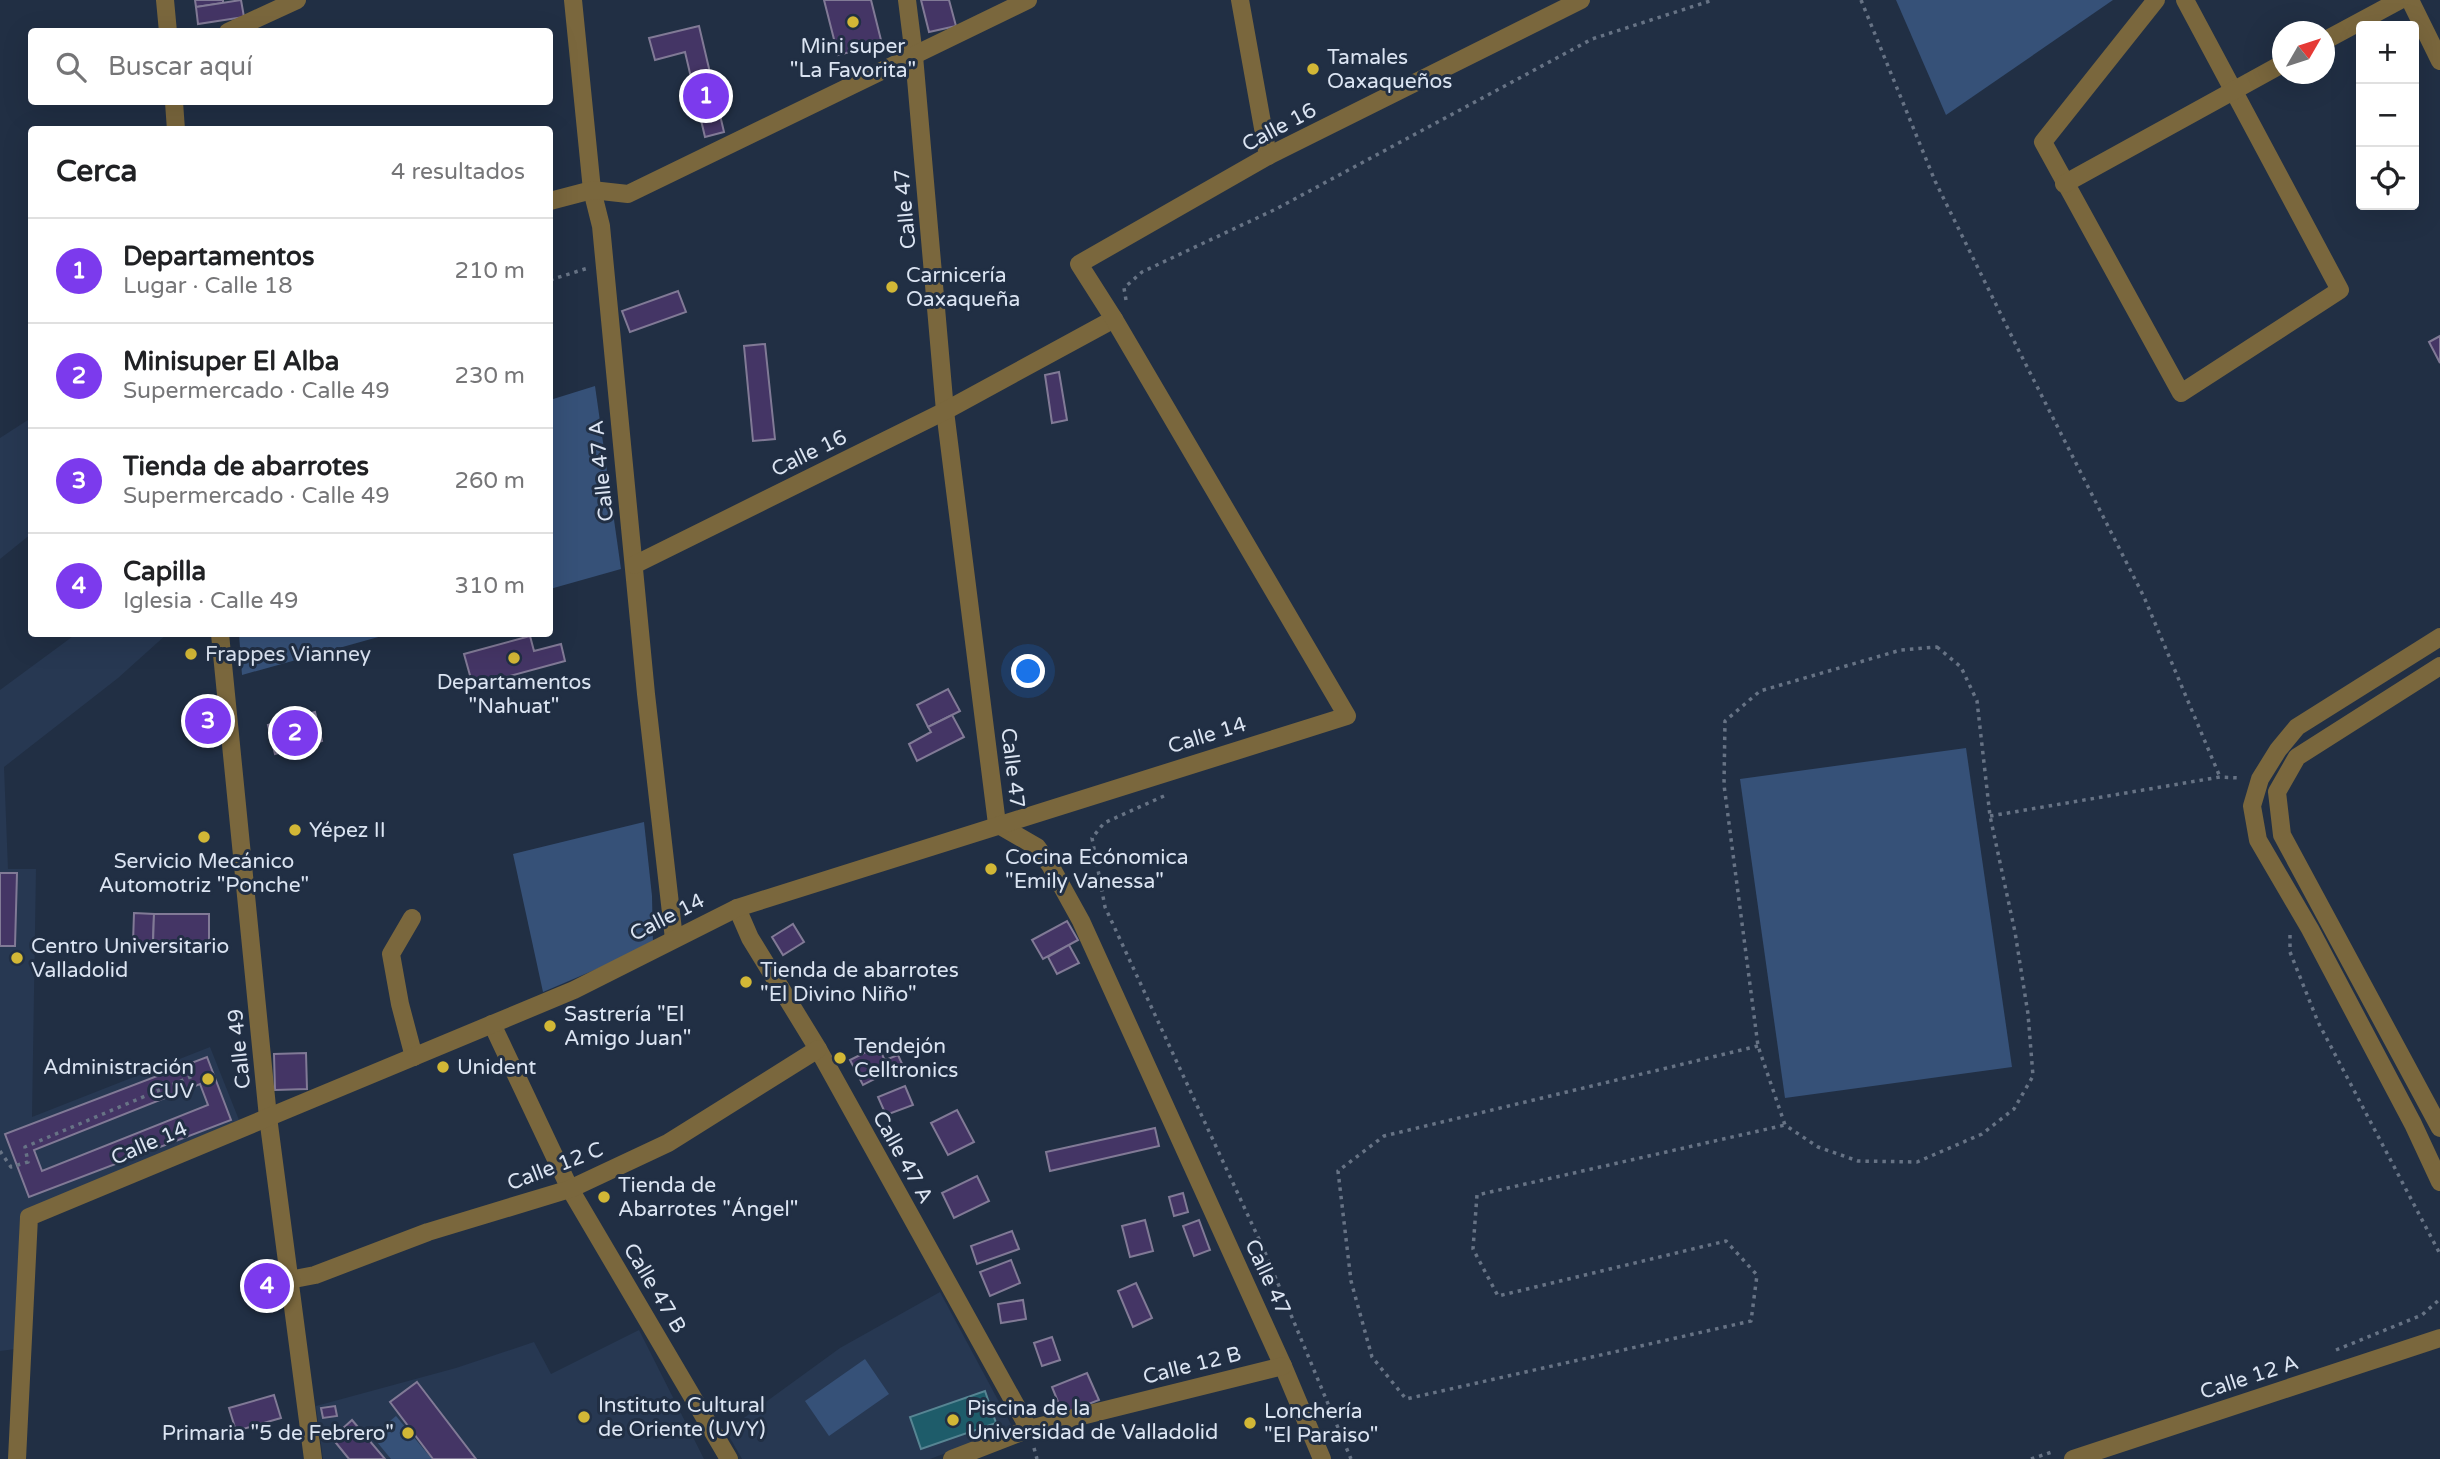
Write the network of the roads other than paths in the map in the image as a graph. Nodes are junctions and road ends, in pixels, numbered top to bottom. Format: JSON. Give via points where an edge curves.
{"nodes":[{"id":1,"x":164,"y":0,"type":"edge"},
{"id":2,"x":297,"y":0,"type":"edge"},
{"id":3,"x":573,"y":0,"type":"edge"},
{"id":4,"x":906,"y":0,"type":"edge"},
{"id":5,"x":1028,"y":0,"type":"edge"},
{"id":6,"x":1241,"y":0,"type":"edge"},
{"id":7,"x":1581,"y":0,"type":"edge"},
{"id":8,"x":2156,"y":0,"type":"edge"},
{"id":9,"x":2185,"y":0,"type":"edge"},
{"id":10,"x":2400,"y":0,"type":"edge"},
{"id":11,"x":2410,"y":0,"type":"edge"},
{"id":12,"x":168,"y":28,"type":"edge"},
{"id":13,"x":237,"y":28,"type":"edge"},
{"id":14,"x":2335,"y":36,"type":"edge"},
{"id":15,"x":914,"y":56,"type":"junction"},
{"id":16,"x":2440,"y":61,"type":"edge"},
{"id":17,"x":2272,"y":70,"type":"edge"},
{"id":18,"x":2234,"y":90,"type":"junction"},
{"id":19,"x":174,"y":105,"type":"edge"},
{"id":20,"x":176,"y":126,"type":"edge"},
{"id":21,"x":1268,"y":156,"type":"junction"},
{"id":22,"x":2064,"y":184,"type":"junction"},
{"id":23,"x":592,"y":190,"type":"junction"},
{"id":24,"x":553,"y":200,"type":"edge"},
{"id":25,"x":1114,"y":319,"type":"junction"},
{"id":26,"x":945,"y":411,"type":"junction"},
{"id":27,"x":634,"y":565,"type":"junction"},
{"id":28,"x":220,"y":637,"type":"edge"},
{"id":29,"x":2440,"y":637,"type":"edge"},
{"id":30,"x":2440,"y":666,"type":"edge"},
{"id":31,"x":1020,"y":818,"type":"junction"},
{"id":32,"x":997,"y":824,"type":"junction"},
{"id":33,"x":1037,"y":847,"type":"junction"},
{"id":34,"x":737,"y":908,"type":"junction"},
{"id":35,"x":412,"y":918,"type":"dead end"},
{"id":36,"x":2328,"y":919,"type":"junction"},
{"id":37,"x":2310,"y":929,"type":"junction"},
{"id":38,"x":674,"y":939,"type":"junction"},
{"id":39,"x":492,"y":1024,"type":"junction"},
{"id":40,"x":818,"y":1049,"type":"junction"},
{"id":41,"x":414,"y":1057,"type":"junction"},
{"id":42,"x":268,"y":1117,"type":"junction"},
{"id":43,"x":2438,"y":1119,"type":"edge"},
{"id":44,"x":2413,"y":1124,"type":"junction"},
{"id":45,"x":2440,"y":1182,"type":"edge"},
{"id":46,"x":570,"y":1189,"type":"junction"},
{"id":47,"x":289,"y":1280,"type":"junction"},
{"id":48,"x":2440,"y":1338,"type":"edge"},
{"id":49,"x":1283,"y":1366,"type":"junction"},
{"id":50,"x":1029,"y":1429,"type":"junction"},
{"id":51,"x":16,"y":1459,"type":"edge"},
{"id":52,"x":313,"y":1459,"type":"edge"},
{"id":53,"x":729,"y":1459,"type":"edge"},
{"id":54,"x":951,"y":1459,"type":"edge"},
{"id":55,"x":1322,"y":1459,"type":"edge"},
{"id":56,"x":2073,"y":1459,"type":"edge"}],
"edges":[{"from":1,"to":12,"type":"street"},
{"from":2,"to":13,"type":"street"},
{"from":3,"to":23,"type":"street","name":"Calle 47 A"},
{"from":4,"to":15,"type":"street","name":"Calle 47"},
{"from":5,"to":15,"type":"street"},
{"from":6,"to":21,"type":"street"},
{"from":7,"to":21,"type":"street","name":"Calle 16"},
{"from":8,"to":22,"type":"street","via":[[2043,142]]},
{"from":9,"to":18,"type":"street"},
{"from":10,"to":14,"type":"street"},
{"from":11,"to":16,"type":"street"},
{"from":15,"to":23,"type":"street","via":[[628,194]]},
{"from":15,"to":26,"type":"street","name":"Calle 47"},
{"from":17,"to":18,"type":"street"},
{"from":18,"to":22,"type":"street"},
{"from":18,"to":22,"type":"street","via":[[2340,289],[2181,393]]},
{"from":19,"to":20,"type":"street"},
{"from":21,"to":25,"type":"street","name":"Calle 16","via":[[1079,264]]},
{"from":23,"to":24,"type":"street"},
{"from":23,"to":27,"type":"street","name":"Calle 47 A","via":[[601,226]]},
{"from":25,"to":26,"type":"street","name":"Calle 16"},
{"from":25,"to":31,"type":"street","name":"Calle 14","via":[[1347,716]]},
{"from":26,"to":27,"type":"street","name":"Calle 16"},
{"from":26,"to":32,"type":"street","name":"Calle 47"},
{"from":27,"to":38,"type":"street","name":"Calle 47 A"},
{"from":28,"to":42,"type":"street","name":"Calle 49"},
{"from":29,"to":37,"type":"street","via":[[2297,727],[2260,779],[2252,806],[2258,840]]},
{"from":30,"to":36,"type":"street","via":[[2297,757],[2277,792],[2282,835]]},
{"from":31,"to":32,"type":"street","name":"Calle 14"},
{"from":31,"to":33,"type":"street"},
{"from":32,"to":33,"type":"street","name":"Calle 47"},
{"from":32,"to":34,"type":"street","name":"Calle 14"},
{"from":33,"to":49,"type":"street","name":"Calle 47","via":[[1081,921]]},
{"from":34,"to":38,"type":"street","name":"Calle 14"},
{"from":34,"to":40,"type":"street","name":"Calle 47 A","via":[[750,938]]},
{"from":35,"to":41,"type":"street","via":[[391,954]]},
{"from":36,"to":37,"type":"street"},
{"from":36,"to":43,"type":"street"},
{"from":37,"to":44,"type":"street"},
{"from":38,"to":39,"type":"street","name":"Calle 14","via":[[574,990]]},
{"from":39,"to":41,"type":"street","name":"Calle 14"},
{"from":39,"to":46,"type":"street","name":"Calle 47 B"},
{"from":40,"to":46,"type":"street","name":"Calle 12 C","via":[[668,1143]]},
{"from":40,"to":50,"type":"street","name":"Calle 47 A"},
{"from":41,"to":42,"type":"street","name":"Calle 14"},
{"from":42,"to":47,"type":"street","name":"Calle 49"},
{"from":42,"to":51,"type":"street","name":"Calle 14","via":[[29,1217]]},
{"from":43,"to":44,"type":"street"},
{"from":44,"to":45,"type":"street"},
{"from":46,"to":47,"type":"street","name":"Calle 12 C"},
{"from":46,"to":53,"type":"street","name":"Calle 47 B"},
{"from":47,"to":52,"type":"street","name":"Calle 49"},
{"from":48,"to":56,"type":"street","name":"Calle 12 A"},
{"from":49,"to":50,"type":"street","name":"Calle 12 B"},
{"from":49,"to":55,"type":"street","name":"Calle 47"},
{"from":50,"to":54,"type":"street","name":"Calle 12 B"}]}
